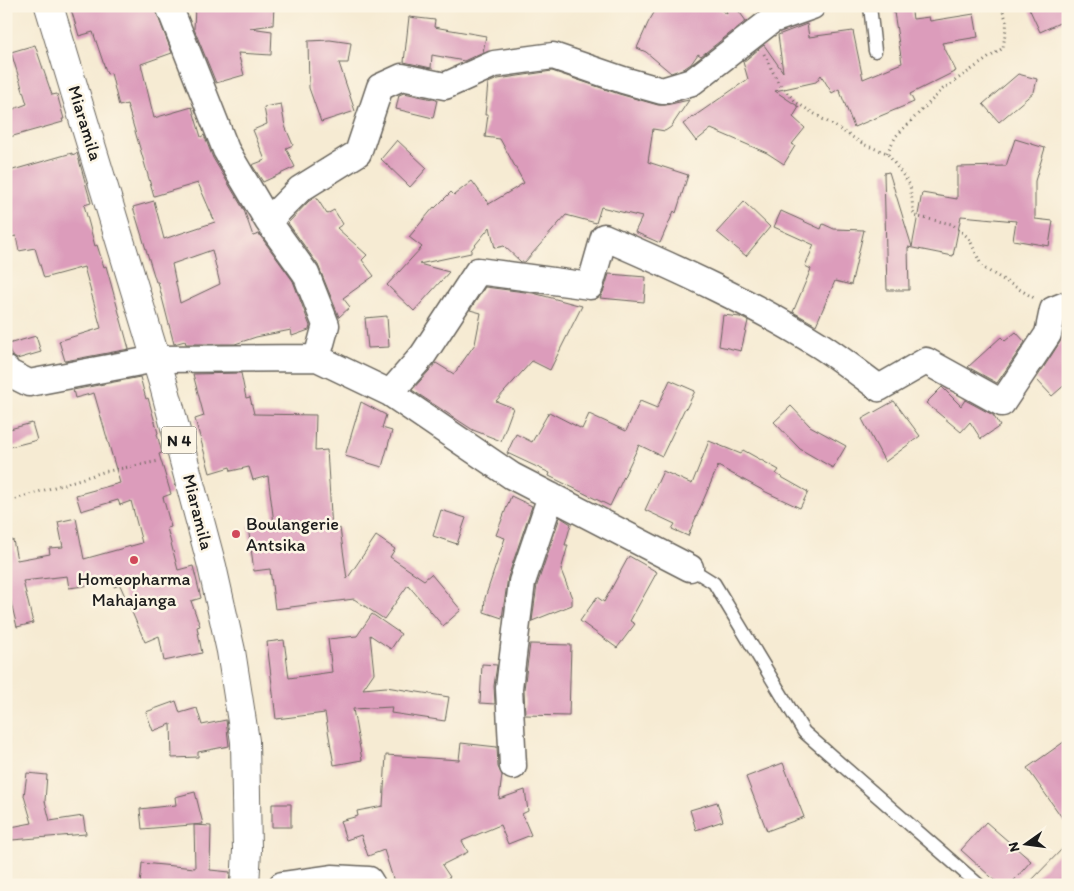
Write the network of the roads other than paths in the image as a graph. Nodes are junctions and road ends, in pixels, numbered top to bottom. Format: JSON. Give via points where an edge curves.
{"nodes":[{"id":1,"x":50,"y":6,"type":"edge"},
{"id":2,"x":170,"y":6,"type":"edge"},
{"id":3,"x":812,"y":6,"type":"edge"},
{"id":4,"x":870,"y":6,"type":"edge"},
{"id":5,"x":875,"y":51,"type":"dead end"},
{"id":6,"x":268,"y":221,"type":"junction"},
{"id":7,"x":1061,"y":307,"type":"edge"},
{"id":8,"x":317,"y":358,"type":"junction"},
{"id":9,"x":156,"y":359,"type":"junction"},
{"id":10,"x":6,"y":369,"type":"edge"},
{"id":11,"x":390,"y":393,"type":"junction"},
{"id":12,"x":552,"y":496,"type":"junction"},
{"id":13,"x":690,"y":568,"type":"joint"},
{"id":14,"x":513,"y":766,"type":"dead end"},
{"id":15,"x":245,"y":885,"type":"edge"},
{"id":16,"x":282,"y":885,"type":"edge"},
{"id":17,"x":372,"y":885,"type":"edge"},
{"id":18,"x":979,"y":885,"type":"edge"}],
"edges":[{"from":1,"to":9,"type":"main road","name":"Miaramila","number":"N 4"},
{"from":2,"to":6,"type":"street","via":[[226,150]]},
{"from":3,"to":6,"type":"street","via":[[772,20],[692,82],[662,91],[554,56],[494,64],[445,86],[402,77],[380,87],[358,154],[300,189]]},
{"from":4,"to":5,"type":"lane"},
{"from":6,"to":8,"type":"street","via":[[306,274],[326,326]]},
{"from":7,"to":11,"type":"street","via":[[1048,334],[1002,403],[926,361],[879,388],[821,346],[767,315],[604,237],[590,286],[478,271],[423,355]]},
{"from":8,"to":9,"type":"street"},
{"from":8,"to":11,"type":"street"},
{"from":9,"to":10,"type":"street","via":[[29,383]]},
{"from":9,"to":15,"type":"main road","name":"Miaramila","number":"N 4","via":[[185,460],[231,652],[245,740]]},
{"from":11,"to":12,"type":"street","via":[[512,476]]},
{"from":12,"to":13,"type":"street"},
{"from":12,"to":14,"type":"street","via":[[522,582],[509,688]]},
{"from":13,"to":18,"type":"lane","via":[[714,583],[804,732]]},
{"from":16,"to":17,"type":"street","via":[[332,878],[369,880]]}]}
